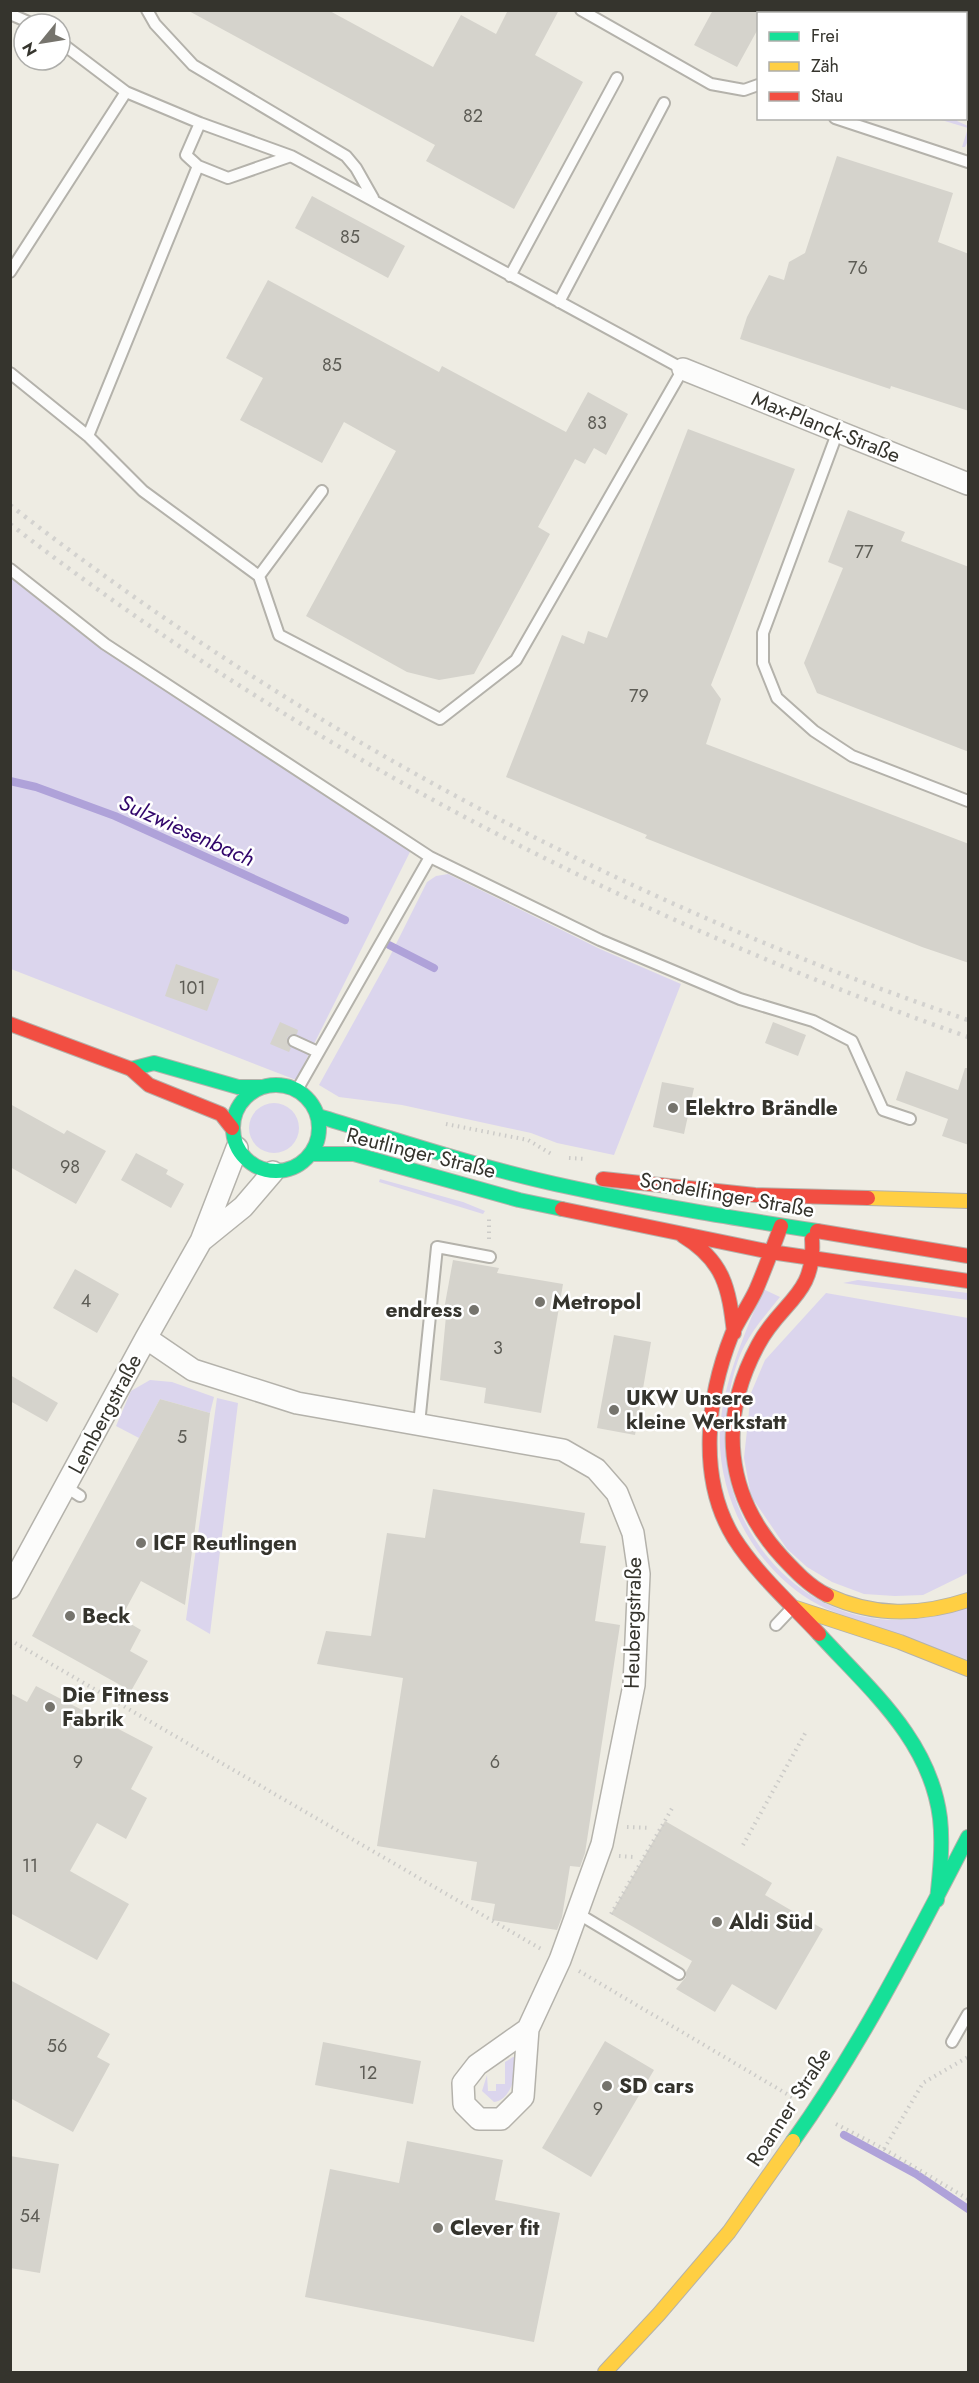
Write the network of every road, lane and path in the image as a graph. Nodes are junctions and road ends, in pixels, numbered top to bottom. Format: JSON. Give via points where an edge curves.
{"nodes":[{"id":1,"x":147,"y":10,"type":"edge"},
{"id":2,"x":581,"y":10,"type":"edge"},
{"id":3,"x":72,"y":51,"type":"edge"},
{"id":4,"x":617,"y":78,"type":"dead end"},
{"id":5,"x":757,"y":86,"type":"edge"},
{"id":6,"x":126,"y":92,"type":"junction"},
{"id":7,"x":664,"y":103,"type":"dead end"},
{"id":8,"x":841,"y":120,"type":"edge"},
{"id":9,"x":200,"y":123,"type":"junction"},
{"id":10,"x":291,"y":156,"type":"junction"},
{"id":11,"x":969,"y":162,"type":"edge"},
{"id":12,"x":198,"y":166,"type":"junction"},
{"id":13,"x":374,"y":199,"type":"junction"},
{"id":14,"x":10,"y":272,"type":"edge"},
{"id":15,"x":510,"y":276,"type":"junction"},
{"id":16,"x":559,"y":302,"type":"junction"},
{"id":17,"x":683,"y":369,"type":"junction"},
{"id":18,"x":10,"y":373,"type":"edge"},
{"id":19,"x":838,"y":431,"type":"junction"},
{"id":20,"x":88,"y":435,"type":"junction"},
{"id":21,"x":969,"y":484,"type":"edge"},
{"id":22,"x":322,"y":491,"type":"dead end"},
{"id":23,"x":10,"y":569,"type":"edge"},
{"id":24,"x":259,"y":576,"type":"junction"},
{"id":25,"x":969,"y":801,"type":"edge"},
{"id":26,"x":430,"y":857,"type":"junction"},
{"id":27,"x":10,"y":1024,"type":"edge"},
{"id":28,"x":294,"y":1041,"type":"dead end"},
{"id":29,"x":318,"y":1052,"type":"junction"},
{"id":30,"x":131,"y":1069,"type":"junction"},
{"id":31,"x":262,"y":1087,"type":"junction"},
{"id":32,"x":297,"y":1090,"type":"junction"},
{"id":33,"x":318,"y":1116,"type":"junction"},
{"id":34,"x":910,"y":1119,"type":"dead end"},
{"id":35,"x":235,"y":1138,"type":"junction"},
{"id":36,"x":311,"y":1154,"type":"junction"},
{"id":37,"x":481,"y":1165,"type":"joint"},
{"id":38,"x":273,"y":1172,"type":"junction"},
{"id":39,"x":567,"y":1186,"type":"junction"},
{"id":40,"x":969,"y":1201,"type":"edge"},
{"id":41,"x":781,"y":1226,"type":"junction"},
{"id":42,"x":667,"y":1230,"type":"junction"},
{"id":43,"x":810,"y":1231,"type":"junction"},
{"id":44,"x":201,"y":1241,"type":"junction"},
{"id":45,"x":771,"y":1252,"type":"junction"},
{"id":46,"x":969,"y":1256,"type":"edge"},
{"id":47,"x":489,"y":1257,"type":"dead end"},
{"id":48,"x":814,"y":1258,"type":"junction"},
{"id":49,"x":969,"y":1281,"type":"edge"},
{"id":50,"x":734,"y":1333,"type":"junction"},
{"id":51,"x":146,"y":1338,"type":"junction"},
{"id":52,"x":420,"y":1424,"type":"junction"},
{"id":53,"x":10,"y":1588,"type":"edge"},
{"id":54,"x":969,"y":1600,"type":"edge"},
{"id":55,"x":794,"y":1607,"type":"junction"},
{"id":56,"x":776,"y":1625,"type":"dead end"},
{"id":57,"x":10,"y":1640,"type":"edge"},
{"id":58,"x":969,"y":1669,"type":"edge"},
{"id":59,"x":807,"y":1730,"type":"dead end"},
{"id":60,"x":674,"y":1805,"type":"dead end"},
{"id":61,"x":969,"y":1837,"type":"edge"},
{"id":62,"x":742,"y":1845,"type":"dead end"},
{"id":63,"x":937,"y":1900,"type":"junction"},
{"id":64,"x":612,"y":1911,"type":"dead end"},
{"id":65,"x":577,"y":1913,"type":"junction"},
{"id":66,"x":560,"y":1960,"type":"junction"},
{"id":67,"x":679,"y":1974,"type":"dead end"},
{"id":68,"x":969,"y":2014,"type":"edge"},
{"id":69,"x":528,"y":2029,"type":"dead end"},
{"id":70,"x":952,"y":2042,"type":"dead end"},
{"id":71,"x":969,"y":2057,"type":"edge"},
{"id":72,"x":800,"y":2102,"type":"dead end"},
{"id":73,"x":836,"y":2123,"type":"dead end"},
{"id":74,"x":884,"y":2149,"type":"junction"},
{"id":75,"x":969,"y":2199,"type":"edge"},
{"id":76,"x":605,"y":2373,"type":"edge"}],
"edges":[{"from":1,"to":13,"type":"lane","via":[[193,65],[346,156]]},
{"from":2,"to":5,"type":"lane","via":[[711,84],[744,90]]},
{"from":3,"to":6,"type":"lane"},
{"from":4,"to":15,"type":"lane"},
{"from":6,"to":9,"type":"lane"},
{"from":6,"to":14,"type":"lane"},
{"from":7,"to":16,"type":"lane"},
{"from":8,"to":11,"type":"lane"},
{"from":9,"to":10,"type":"lane"},
{"from":9,"to":12,"type":"lane","via":[[186,155]]},
{"from":10,"to":12,"type":"lane","via":[[228,178]]},
{"from":10,"to":13,"type":"lane"},
{"from":12,"to":20,"type":"lane"},
{"from":13,"to":15,"type":"lane"},
{"from":15,"to":16,"type":"lane"},
{"from":16,"to":17,"type":"lane"},
{"from":17,"to":19,"type":"street","name":"Max-Planck-Straße"},
{"from":17,"to":24,"type":"lane","via":[[516,660],[440,719],[279,635]]},
{"from":18,"to":20,"type":"lane"},
{"from":19,"to":21,"type":"street","name":"Max-Planck-Straße"},
{"from":19,"to":25,"type":"lane","via":[[763,633],[763,663],[777,698],[814,731],[852,756]]},
{"from":20,"to":24,"type":"lane","via":[[143,491]]},
{"from":22,"to":24,"type":"lane"},
{"from":23,"to":26,"type":"lane","via":[[105,644]]},
{"from":26,"to":29,"type":"lane"},
{"from":26,"to":34,"type":"lane","via":[[600,940],[740,999],[813,1021],[852,1041],[883,1110]]},
{"from":27,"to":30,"type":"main road"},
{"from":28,"to":29,"type":"lane"},
{"from":29,"to":32,"type":"lane"},
{"from":30,"to":31,"type":"main road","via":[[154,1063],[238,1087]]},
{"from":30,"to":35,"type":"main road","via":[[149,1085],[221,1114]]},
{"from":31,"to":32,"type":"main road","via":[[279,1084]]},
{"from":31,"to":35,"type":"main road","via":[[243,1099],[234,1116]]},
{"from":32,"to":33,"type":"main road"},
{"from":33,"to":36,"type":"main road","via":[[318,1136]]},
{"from":33,"to":37,"type":"main road","name":"Reutlinger Straße"},
{"from":35,"to":38,"type":"main road","via":[[249,1162]]},
{"from":35,"to":44,"type":"street","name":"Lembergstraße"},
{"from":36,"to":38,"type":"main road","via":[[297,1166]]},
{"from":36,"to":42,"type":"main road","name":"Reutlinger Straße","via":[[354,1154],[519,1200]]},
{"from":37,"to":39,"type":"main road","name":"Sondelfinger Straße"},
{"from":38,"to":44,"type":"street","name":"Lembergstraße","via":[[243,1208]]},
{"from":39,"to":40,"type":"main road","via":[[607,1179],[755,1195]]},
{"from":39,"to":41,"type":"main road","name":"Sondelfinger Straße"},
{"from":41,"to":43,"type":"main road","name":"Sondelfinger Straße"},
{"from":41,"to":45,"type":"main road"},
{"from":42,"to":45,"type":"main road"},
{"from":42,"to":50,"type":"main road","via":[[685,1237],[715,1261],[726,1279]]},
{"from":43,"to":46,"type":"main road","name":"Sondelfinger Straße"},
{"from":43,"to":48,"type":"main road"},
{"from":44,"to":51,"type":"street","name":"Lembergstraße"},
{"from":45,"to":48,"type":"main road"},
{"from":45,"to":50,"type":"main road"},
{"from":47,"to":52,"type":"lane","via":[[437,1247]]},
{"from":48,"to":49,"type":"main road"},
{"from":48,"to":54,"type":"main road","via":[[809,1279],[771,1323],[739,1390],[734,1456],[742,1497],[778,1554],[826,1595],[863,1608],[896,1613],[929,1611]]},
{"from":50,"to":55,"type":"main road","via":[[712,1424],[712,1479],[722,1513],[741,1551]]},
{"from":51,"to":52,"type":"street","name":"Heubergstraße","via":[[194,1370],[341,1418]]},
{"from":51,"to":53,"type":"street","name":"Lembergstraße","via":[[73,1492]]},
{"from":52,"to":65,"type":"street","name":"Heubergstraße","via":[[563,1450],[596,1469],[617,1493],[633,1533],[639,1574],[634,1685],[602,1844]]},
{"from":55,"to":56,"type":"lane"},
{"from":55,"to":58,"type":"main road"},
{"from":55,"to":63,"type":"main road","via":[[875,1691],[899,1720],[923,1762],[940,1814],[942,1857]]},
{"from":57,"to":66,"type":"path"},
{"from":59,"to":62,"type":"path"},
{"from":60,"to":64,"type":"path"},
{"from":61,"to":63,"type":"main road","name":"Roanner Straße"},
{"from":63,"to":76,"type":"main road","name":"Roanner Straße","via":[[837,2074],[753,2199],[684,2286]]},
{"from":65,"to":66,"type":"street","name":"Heubergstraße"},
{"from":65,"to":67,"type":"lane"},
{"from":66,"to":69,"type":"street","name":"Heubergstraße"},
{"from":66,"to":72,"type":"path"},
{"from":68,"to":70,"type":"lane"},
{"from":71,"to":74,"type":"path","via":[[923,2083]]},
{"from":73,"to":74,"type":"path"},
{"from":74,"to":75,"type":"path"}]}
